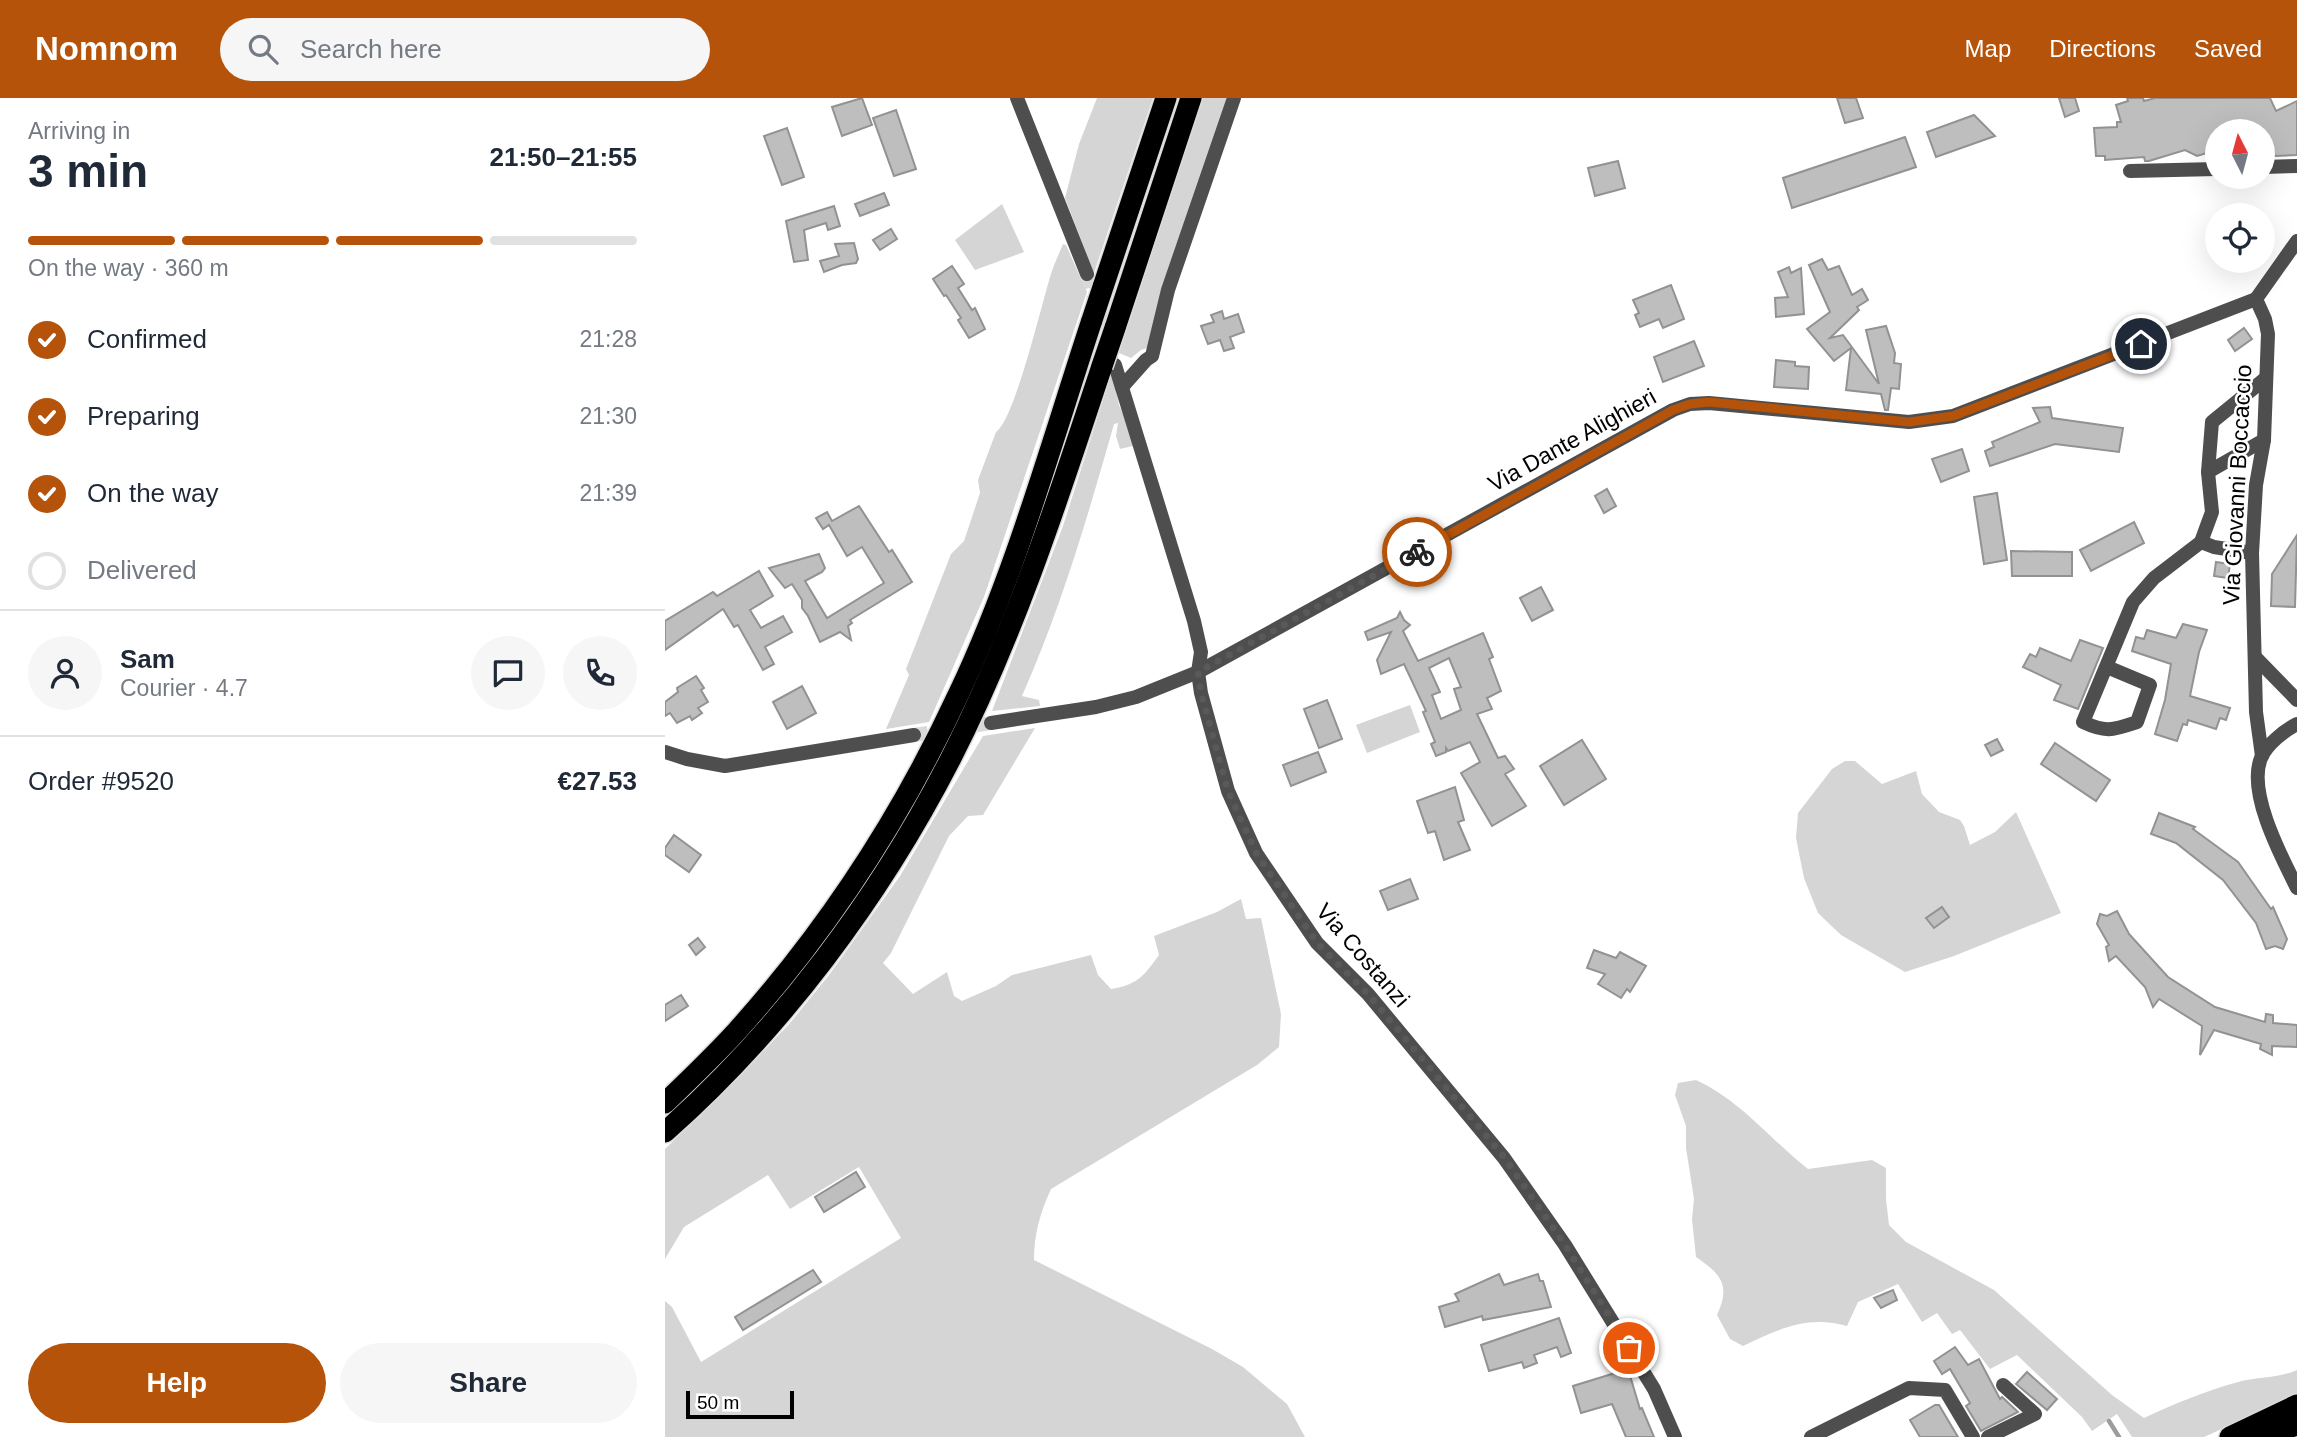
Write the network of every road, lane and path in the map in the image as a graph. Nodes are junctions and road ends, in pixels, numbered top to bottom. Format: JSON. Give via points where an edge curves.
{"nodes":[{"id":1,"x":1017,"y":98,"type":"edge"},
{"id":2,"x":1166,"y":98,"type":"edge"},
{"id":3,"x":1191,"y":98,"type":"edge"},
{"id":4,"x":1234,"y":98,"type":"edge"},
{"id":5,"x":2297,"y":166,"type":"edge"},
{"id":6,"x":2275,"y":167,"type":"edge"},
{"id":7,"x":2205,"y":169,"type":"edge"},
{"id":8,"x":2130,"y":171,"type":"dead end"},
{"id":9,"x":2297,"y":241,"type":"edge"},
{"id":10,"x":1095,"y":280,"type":"junction"},
{"id":11,"x":2256,"y":299,"type":"junction"},
{"id":12,"x":1109,"y":366,"type":"junction"},
{"id":13,"x":2266,"y":378,"type":"junction"},
{"id":14,"x":1122,"y":387,"type":"junction"},
{"id":15,"x":2264,"y":440,"type":"junction"},
{"id":16,"x":2208,"y":472,"type":"junction"},
{"id":17,"x":2201,"y":542,"type":"junction"},
{"id":18,"x":2252,"y":553,"type":"junction"},
{"id":19,"x":2256,"y":658,"type":"junction"},
{"id":20,"x":2106,"y":667,"type":"junction"},
{"id":21,"x":1198,"y":672,"type":"junction"},
{"id":22,"x":2297,"y":701,"type":"edge"},
{"id":23,"x":991,"y":723,"type":"tunnel mouth"},
{"id":24,"x":2297,"y":724,"type":"edge"},
{"id":25,"x":915,"y":736,"type":"tunnel mouth"},
{"id":26,"x":665,"y":752,"type":"edge"},
{"id":27,"x":2262,"y":756,"type":"junction"},
{"id":28,"x":2297,"y":888,"type":"edge"},
{"id":29,"x":737,"y":1030,"type":"junction"},
{"id":30,"x":665,"y":1084,"type":"edge"},
{"id":31,"x":665,"y":1103,"type":"edge"},
{"id":32,"x":665,"y":1132,"type":"edge"},
{"id":33,"x":2003,"y":1385,"type":"dead end"},
{"id":34,"x":2297,"y":1405,"type":"edge"},
{"id":35,"x":2297,"y":1426,"type":"edge"},
{"id":36,"x":1675,"y":1437,"type":"edge"},
{"id":37,"x":1811,"y":1437,"type":"edge"},
{"id":38,"x":1973,"y":1437,"type":"edge"},
{"id":39,"x":1988,"y":1437,"type":"edge"},
{"id":40,"x":2230,"y":1437,"type":"edge"},
{"id":41,"x":2260,"y":1437,"type":"edge"}],
"edges":[{"from":1,"to":10,"type":"street"},
{"from":2,"to":10,"type":"highway"},
{"from":3,"to":12,"type":"highway","bridge":true,"via":[[1115,328]]},
{"from":4,"to":14,"type":"street","via":[[1168,290],[1153,356]]},
{"from":5,"to":6,"type":"street"},
{"from":7,"to":8,"type":"street"},
{"from":9,"to":11,"type":"street"},
{"from":10,"to":29,"type":"highway","bridge":true,"via":[[1093,320],[992,615],[960,692],[924,765],[838,905]]},
{"from":11,"to":13,"type":"street","name":"Via Giovanni Boccaccio","via":[[2268,334]]},
{"from":11,"to":21,"type":"street","name":"Via Dante Alighieri","via":[[1953,416],[1909,422],[1709,402],[1690,404]]},
{"from":12,"to":14,"type":"street","name":"Via Costanzi"},
{"from":12,"to":32,"type":"highway","via":[[984,688],[932,795],[875,887],[799,989],[742,1056]]},
{"from":13,"to":15,"type":"street","name":"Via Giovanni Boccaccio"},
{"from":13,"to":16,"type":"street","via":[[2212,422]]},
{"from":14,"to":21,"type":"street","name":"Via Costanzi","via":[[1194,621],[1201,652]]},
{"from":15,"to":16,"type":"street"},
{"from":15,"to":18,"type":"street","name":"Via Giovanni Boccaccio"},
{"from":16,"to":17,"type":"street","via":[[2211,512]]},
{"from":17,"to":18,"type":"street"},
{"from":17,"to":20,"type":"street","via":[[2154,578],[2133,602]]},
{"from":18,"to":19,"type":"street","name":"Via Giovanni Boccaccio"},
{"from":19,"to":22,"type":"street"},
{"from":19,"to":27,"type":"street","name":"Via Giovanni Boccaccio"},
{"from":20,"to":20,"type":"street","via":[[2084,722],[2101,730],[2137,722],[2150,685]]},
{"from":21,"to":23,"type":"street","name":"Via Dante Alighieri","via":[[1136,697],[1096,707]]},
{"from":21,"to":36,"type":"street","name":"Via Costanzi","via":[[1228,791],[1256,853],[1317,943],[1368,994],[1504,1157],[1654,1389]]},
{"from":24,"to":27,"type":"street"},
{"from":25,"to":26,"type":"street","via":[[725,765]]},
{"from":27,"to":28,"type":"street","via":[[2258,783],[2262,802]]},
{"from":29,"to":30,"type":"highway","via":[[699,1052]]},
{"from":29,"to":31,"type":"highway"},
{"from":33,"to":39,"type":"street","via":[[2035,1414]]},
{"from":34,"to":40,"type":"highway"},
{"from":35,"to":41,"type":"highway"},
{"from":37,"to":38,"type":"street","via":[[1909,1388],[1945,1390]]}]}
